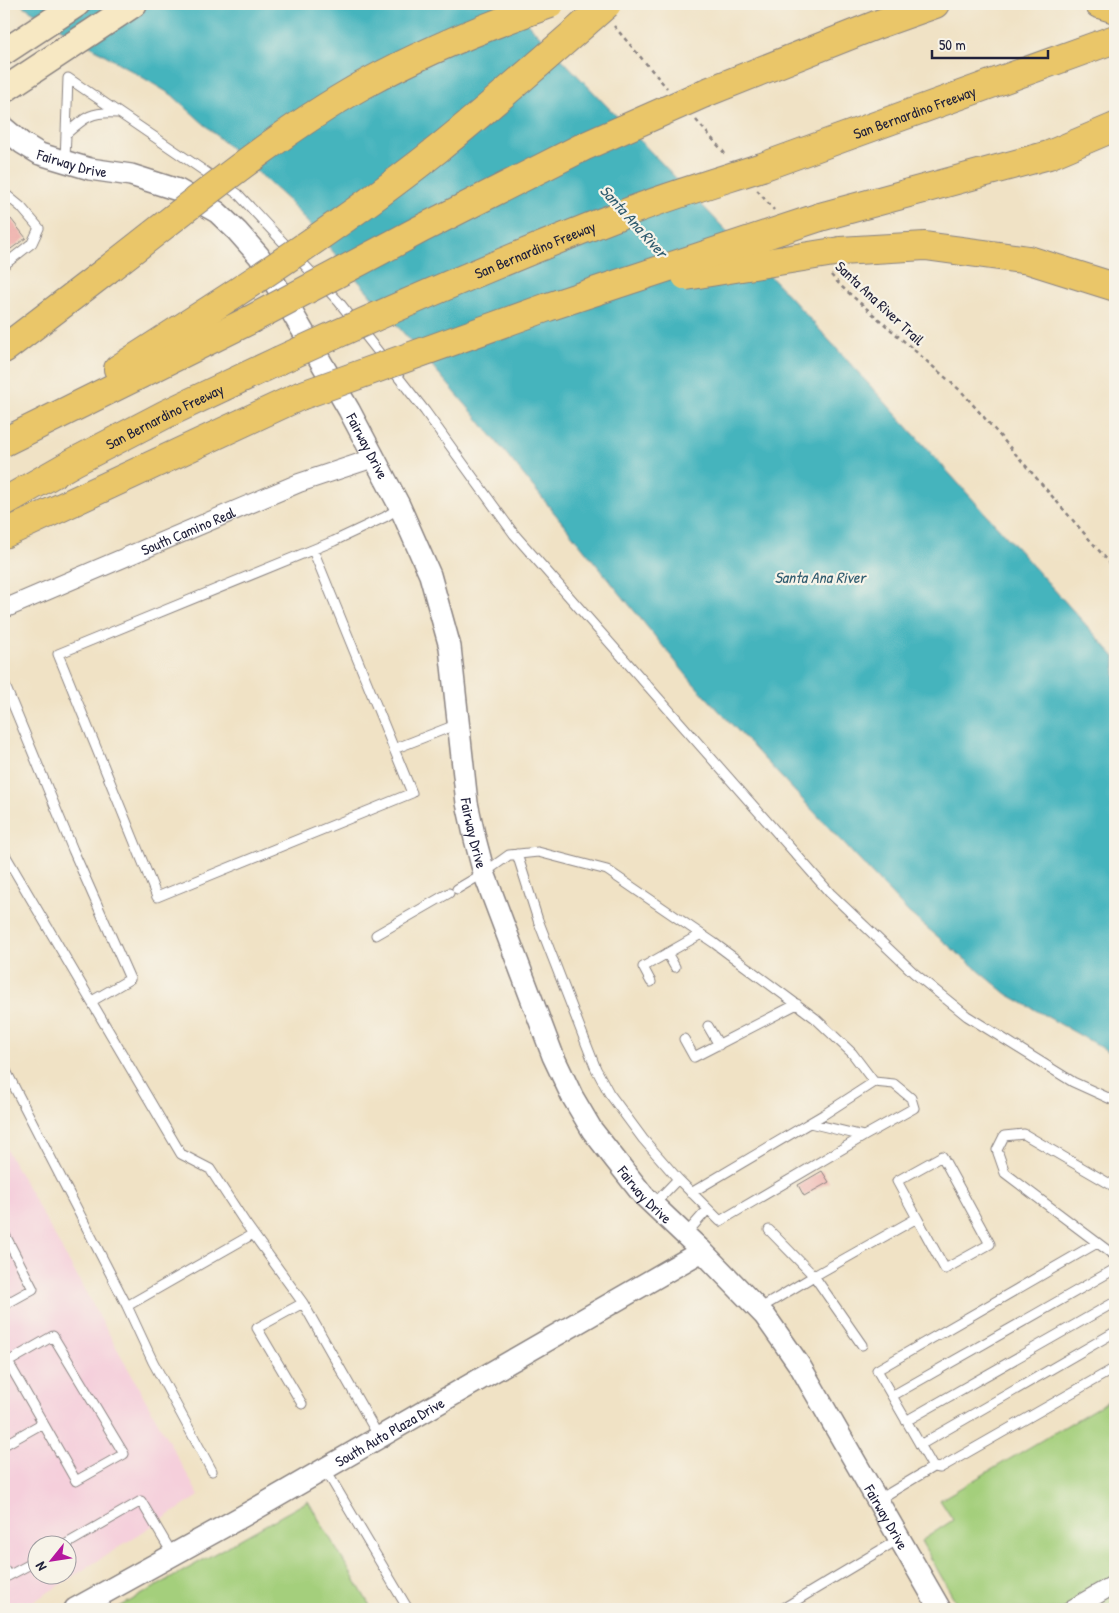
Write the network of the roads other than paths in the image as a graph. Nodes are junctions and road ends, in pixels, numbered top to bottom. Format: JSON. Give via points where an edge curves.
{"nodes":[{"id":1,"x":77,"y":4,"type":"edge"},
{"id":2,"x":134,"y":4,"type":"edge"},
{"id":3,"x":550,"y":4,"type":"edge"},
{"id":4,"x":935,"y":4,"type":"edge"},
{"id":5,"x":1099,"y":4,"type":"edge"},
{"id":6,"x":1115,"y":9,"type":"edge"},
{"id":7,"x":610,"y":14,"type":"edge"},
{"id":8,"x":1115,"y":39,"type":"edge"},
{"id":9,"x":12,"y":46,"type":"edge"},
{"id":10,"x":4,"y":90,"type":"edge"},
{"id":11,"x":119,"y":114,"type":"junction"},
{"id":12,"x":1115,"y":127,"type":"edge"},
{"id":13,"x":4,"y":128,"type":"edge"},
{"id":14,"x":66,"y":134,"type":"junction"},
{"id":15,"x":65,"y":162,"type":"junction"},
{"id":16,"x":4,"y":193,"type":"edge"},
{"id":17,"x":4,"y":266,"type":"edge"},
{"id":18,"x":1115,"y":288,"type":"edge"},
{"id":19,"x":548,"y":308,"type":"junction"},
{"id":20,"x":4,"y":350,"type":"edge"},
{"id":21,"x":4,"y":442,"type":"edge"},
{"id":22,"x":374,"y":458,"type":"junction"},
{"id":23,"x":4,"y":502,"type":"edge"},
{"id":24,"x":400,"y":508,"type":"junction"},
{"id":25,"x":4,"y":534,"type":"edge"},
{"id":26,"x":314,"y":550,"type":"junction"},
{"id":27,"x":4,"y":609,"type":"edge"},
{"id":28,"x":4,"y":684,"type":"edge"},
{"id":29,"x":459,"y":724,"type":"junction"},
{"id":30,"x":394,"y":750,"type":"junction"},
{"id":31,"x":4,"y":853,"type":"edge"},
{"id":32,"x":516,"y":854,"type":"junction"},
{"id":33,"x":484,"y":873,"type":"junction"},
{"id":34,"x":701,"y":934,"type":"junction"},
{"id":35,"x":376,"y":935,"type":"dead end"},
{"id":36,"x":667,"y":953,"type":"junction"},
{"id":37,"x":675,"y":967,"type":"dead end"},
{"id":38,"x":652,"y":982,"type":"dead end"},
{"id":39,"x":92,"y":1001,"type":"junction"},
{"id":40,"x":796,"y":1004,"type":"junction"},
{"id":41,"x":708,"y":1026,"type":"dead end"},
{"id":42,"x":684,"y":1039,"type":"dead end"},
{"id":43,"x":719,"y":1045,"type":"junction"},
{"id":44,"x":4,"y":1067,"type":"edge"},
{"id":45,"x":874,"y":1082,"type":"junction"},
{"id":46,"x":1115,"y":1101,"type":"edge"},
{"id":47,"x":810,"y":1123,"type":"junction"},
{"id":48,"x":864,"y":1136,"type":"junction"},
{"id":49,"x":678,"y":1179,"type":"junction"},
{"id":50,"x":1115,"y":1187,"type":"edge"},
{"id":51,"x":691,"y":1193,"type":"junction"},
{"id":52,"x":653,"y":1205,"type":"junction"},
{"id":53,"x":708,"y":1210,"type":"junction"},
{"id":54,"x":917,"y":1218,"type":"junction"},
{"id":55,"x":769,"y":1230,"type":"dead end"},
{"id":56,"x":4,"y":1233,"type":"edge"},
{"id":57,"x":253,"y":1234,"type":"junction"},
{"id":58,"x":685,"y":1235,"type":"junction"},
{"id":59,"x":1097,"y":1243,"type":"junction"},
{"id":60,"x":702,"y":1251,"type":"junction"},
{"id":61,"x":1115,"y":1256,"type":"edge"},
{"id":62,"x":1115,"y":1269,"type":"edge"},
{"id":63,"x":814,"y":1276,"type":"junction"},
{"id":64,"x":1115,"y":1302,"type":"edge"},
{"id":65,"x":302,"y":1303,"type":"junction"},
{"id":66,"x":4,"y":1305,"type":"edge"},
{"id":67,"x":127,"y":1306,"type":"junction"},
{"id":68,"x":759,"y":1309,"type":"junction"},
{"id":69,"x":1115,"y":1332,"type":"edge"},
{"id":70,"x":862,"y":1345,"type":"dead end"},
{"id":71,"x":1115,"y":1368,"type":"edge"},
{"id":72,"x":892,"y":1396,"type":"junction"},
{"id":73,"x":302,"y":1404,"type":"dead end"},
{"id":74,"x":906,"y":1421,"type":"junction"},
{"id":75,"x":43,"y":1423,"type":"junction"},
{"id":76,"x":379,"y":1437,"type":"junction"},
{"id":77,"x":4,"y":1445,"type":"edge"},
{"id":78,"x":920,"y":1445,"type":"junction"},
{"id":79,"x":933,"y":1467,"type":"junction"},
{"id":80,"x":325,"y":1468,"type":"junction"},
{"id":81,"x":212,"y":1471,"type":"dead end"},
{"id":82,"x":878,"y":1500,"type":"junction"},
{"id":83,"x":78,"y":1537,"type":"edge"},
{"id":84,"x":900,"y":1538,"type":"junction"},
{"id":85,"x":173,"y":1555,"type":"junction"},
{"id":86,"x":28,"y":1565,"type":"edge"},
{"id":87,"x":4,"y":1569,"type":"edge"},
{"id":88,"x":1115,"y":1584,"type":"edge"},
{"id":89,"x":75,"y":1609,"type":"edge"},
{"id":90,"x":408,"y":1609,"type":"edge"},
{"id":91,"x":782,"y":1609,"type":"edge"},
{"id":92,"x":940,"y":1609,"type":"edge"},
{"id":93,"x":1072,"y":1609,"type":"edge"}],
"edges":[{"from":1,"to":9,"type":"main road"},
{"from":2,"to":10,"type":"main road"},
{"from":3,"to":20,"type":"highway","bridge":true,"via":[[427,52],[363,86],[251,160]]},
{"from":4,"to":21,"type":"highway","bridge":true,"via":[[876,25],[698,104],[583,147],[250,320]]},
{"from":5,"to":6,"type":"highway"},
{"from":7,"to":21,"type":"highway","bridge":true,"via":[[525,76],[437,150],[329,231]]},
{"from":8,"to":23,"type":"highway","name":"San Bernardino Freeway","bridge":true,"via":[[759,178],[635,209],[525,253],[390,310],[166,414]]},
{"from":11,"to":14,"type":"lane","via":[[91,114]]},
{"from":11,"to":14,"type":"lane","via":[[68,78]]},
{"from":11,"to":46,"type":"lane","via":[[238,194],[339,302],[514,534],[830,893],[914,973],[967,1016],[1073,1082]]},
{"from":12,"to":19,"type":"highway","bridge":true,"via":[[1049,155],[820,217]]},
{"from":13,"to":15,"type":"street","name":"Fairway Drive","via":[[22,144]]},
{"from":14,"to":15,"type":"lane"},
{"from":15,"to":22,"type":"street","name":"Fairway Drive","via":[[131,175],[178,190],[224,218],[259,256]]},
{"from":16,"to":17,"type":"lane","via":[[39,228],[32,243]]},
{"from":18,"to":19,"type":"highway","bridge":true,"via":[[1029,260],[925,246],[834,261],[697,274]]},
{"from":19,"to":25,"type":"highway","bridge":true,"via":[[300,396]]},
{"from":22,"to":24,"type":"street","name":"Fairway Drive"},
{"from":22,"to":27,"type":"street","name":"South Camino Real","via":[[299,483]]},
{"from":24,"to":26,"type":"lane"},
{"from":24,"to":29,"type":"street","name":"Fairway Drive","via":[[430,575],[450,647]]},
{"from":26,"to":30,"type":"lane"},
{"from":26,"to":30,"type":"lane","via":[[58,654],[156,897],[412,793]]},
{"from":28,"to":39,"type":"lane","via":[[130,979]]},
{"from":29,"to":30,"type":"lane"},
{"from":29,"to":33,"type":"street","name":"Fairway Drive","via":[[468,804]]},
{"from":31,"to":39,"type":"lane"},
{"from":32,"to":33,"type":"lane","via":[[509,855]]},
{"from":32,"to":34,"type":"lane","via":[[538,852],[607,870]]},
{"from":32,"to":49,"type":"lane","via":[[596,1069],[632,1124]]},
{"from":33,"to":35,"type":"lane"},
{"from":33,"to":52,"type":"street","name":"Fairway Drive","via":[[552,1056],[572,1096],[606,1149]]},
{"from":34,"to":36,"type":"lane"},
{"from":34,"to":40,"type":"lane"},
{"from":36,"to":37,"type":"lane"},
{"from":36,"to":38,"type":"lane","via":[[643,967]]},
{"from":39,"to":57,"type":"lane","via":[[182,1154],[210,1169]]},
{"from":40,"to":43,"type":"lane"},
{"from":40,"to":45,"type":"lane","via":[[852,1053]]},
{"from":41,"to":43,"type":"lane"},
{"from":42,"to":43,"type":"lane","via":[[694,1057]]},
{"from":44,"to":67,"type":"lane"},
{"from":45,"to":47,"type":"lane"},
{"from":45,"to":48,"type":"lane","via":[[894,1084],[911,1098],[914,1108]]},
{"from":47,"to":48,"type":"lane"},
{"from":47,"to":51,"type":"lane"},
{"from":48,"to":53,"type":"lane","via":[[720,1221]]},
{"from":49,"to":51,"type":"lane"},
{"from":49,"to":52,"type":"lane"},
{"from":50,"to":59,"type":"lane","via":[[1024,1134],[1004,1136],[997,1150],[1004,1173]]},
{"from":51,"to":53,"type":"lane"},
{"from":52,"to":58,"type":"street","name":"Fairway Drive"},
{"from":53,"to":58,"type":"lane"},
{"from":54,"to":54,"type":"lane","via":[[945,1269],[990,1244],[942,1156],[897,1181]]},
{"from":54,"to":63,"type":"lane"},
{"from":55,"to":63,"type":"lane"},
{"from":56,"to":66,"type":"lane","via":[[33,1289]]},
{"from":57,"to":65,"type":"lane"},
{"from":57,"to":67,"type":"lane"},
{"from":58,"to":60,"type":"street","name":"Fairway Drive"},
{"from":59,"to":61,"type":"lane"},
{"from":59,"to":72,"type":"lane","via":[[877,1370]]},
{"from":60,"to":68,"type":"street","name":"Fairway Drive"},
{"from":60,"to":76,"type":"street","name":"South Auto Plaza Drive"},
{"from":62,"to":72,"type":"lane"},
{"from":63,"to":68,"type":"lane"},
{"from":63,"to":70,"type":"lane"},
{"from":64,"to":74,"type":"lane"},
{"from":65,"to":73,"type":"lane","via":[[257,1328]]},
{"from":65,"to":76,"type":"lane"},
{"from":67,"to":81,"type":"lane","via":[[153,1362]]},
{"from":68,"to":82,"type":"street","name":"Fairway Drive","via":[[800,1366]]},
{"from":69,"to":78,"type":"lane"},
{"from":71,"to":79,"type":"lane","via":[[940,1468]]},
{"from":72,"to":74,"type":"lane"},
{"from":74,"to":78,"type":"lane"},
{"from":75,"to":75,"type":"lane","via":[[76,1482],[124,1454],[53,1336],[8,1362]]},
{"from":75,"to":77,"type":"lane"},
{"from":76,"to":80,"type":"street","name":"South Auto Plaza Drive"},
{"from":78,"to":79,"type":"lane"},
{"from":79,"to":82,"type":"lane"},
{"from":80,"to":85,"type":"street","name":"South Auto Plaza Drive"},
{"from":80,"to":90,"type":"lane"},
{"from":82,"to":84,"type":"street","name":"Fairway Drive"},
{"from":83,"to":85,"type":"lane","via":[[142,1501]]},
{"from":84,"to":91,"type":"lane"},
{"from":84,"to":92,"type":"street","name":"Fairway Drive"},
{"from":85,"to":89,"type":"street","name":"South Auto Plaza Drive"},
{"from":86,"to":87,"type":"lane","via":[[8,1576]]},
{"from":88,"to":93,"type":"street"}]}
